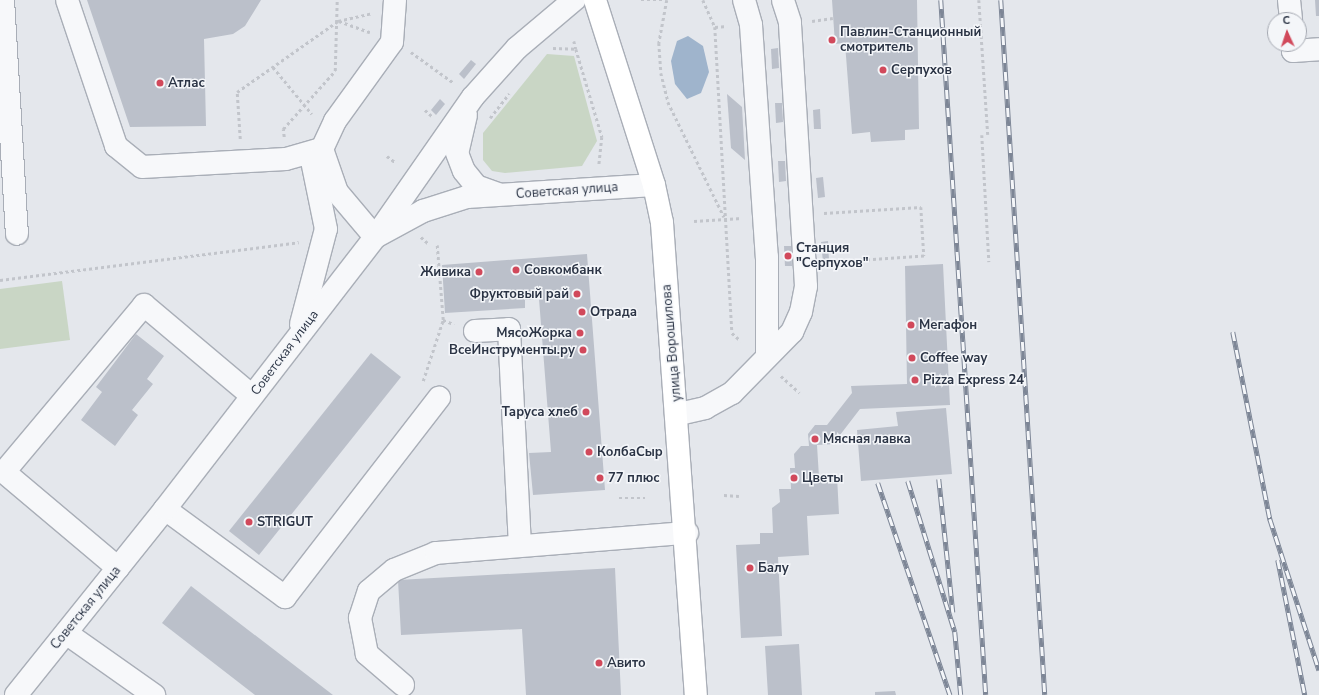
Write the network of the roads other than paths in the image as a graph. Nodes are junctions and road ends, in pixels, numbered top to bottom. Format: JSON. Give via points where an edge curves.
{"nodes":[{"id":1,"x":67,"y":0,"type":"edge"},
{"id":2,"x":574,"y":0,"type":"edge"},
{"id":3,"x":595,"y":0,"type":"edge"},
{"id":4,"x":744,"y":0,"type":"edge"},
{"id":5,"x":783,"y":0,"type":"edge"},
{"id":6,"x":1289,"y":0,"type":"edge"},
{"id":7,"x":2,"y":1,"type":"edge"},
{"id":8,"x":387,"y":5,"type":"edge"},
{"id":9,"x":1290,"y":12,"type":"edge"},
{"id":10,"x":1319,"y":49,"type":"edge"},
{"id":11,"x":1307,"y":50,"type":"edge"},
{"id":12,"x":466,"y":92,"type":"junction"},
{"id":13,"x":316,"y":151,"type":"junction"},
{"id":14,"x":654,"y":185,"type":"junction"},
{"id":15,"x":503,"y":196,"type":"junction"},
{"id":16,"x":17,"y":234,"type":"dead end"},
{"id":17,"x":375,"y":237,"type":"junction"},
{"id":18,"x":475,"y":331,"type":"dead end"},
{"id":19,"x":298,"y":335,"type":"junction"},
{"id":20,"x":767,"y":356,"type":"junction"},
{"id":21,"x":430,"y":393,"type":"road end"},
{"id":22,"x":252,"y":396,"type":"junction"},
{"id":23,"x":679,"y":414,"type":"junction"},
{"id":24,"x":165,"y":509,"type":"junction"},
{"id":25,"x":687,"y":533,"type":"junction"},
{"id":26,"x":520,"y":546,"type":"junction"},
{"id":27,"x":118,"y":568,"type":"junction"},
{"id":28,"x":66,"y":633,"type":"junction"},
{"id":29,"x":403,"y":685,"type":"dead end"},
{"id":30,"x":16,"y":695,"type":"edge"},
{"id":31,"x":154,"y":695,"type":"edge"},
{"id":32,"x":696,"y":695,"type":"edge"}],
"edges":[{"from":1,"to":13,"type":"street","via":[[116,146],[142,167],[286,159]]},
{"from":2,"to":12,"type":"street"},
{"from":3,"to":14,"type":"main road","name":"улица Ворошилова"},
{"from":4,"to":20,"type":"street","via":[[751,25],[767,257]]},
{"from":5,"to":20,"type":"street","via":[[790,22],[806,286],[801,312],[792,332]]},
{"from":6,"to":9,"type":"street"},
{"from":7,"to":16,"type":"street"},
{"from":8,"to":13,"type":"street","via":[[392,42]]},
{"from":10,"to":11,"type":"street"},
{"from":12,"to":15,"type":"street","via":[[457,153],[464,171],[476,186]]},
{"from":12,"to":17,"type":"street"},
{"from":13,"to":17,"type":"street","via":[[337,192]]},
{"from":13,"to":19,"type":"street","via":[[326,229]]},
{"from":14,"to":15,"type":"street","name":"Советская улица"},
{"from":14,"to":23,"type":"main road","name":"улица Ворошилова","via":[[662,223]]},
{"from":15,"to":17,"type":"street","name":"Советская улица","via":[[467,197],[445,202]]},
{"from":17,"to":19,"type":"street","name":"Советская улица"},
{"from":18,"to":26,"type":"street","via":[[509,329]]},
{"from":19,"to":22,"type":"street","name":"Советская улица"},
{"from":20,"to":23,"type":"street","via":[[732,393],[705,408]]},
{"from":21,"to":24,"type":"street","via":[[285,597]]},
{"from":22,"to":24,"type":"street","name":"Советская улица"},
{"from":22,"to":27,"type":"street","via":[[144,305],[4,472]]},
{"from":23,"to":25,"type":"main road","name":"улица Ворошилова"},
{"from":24,"to":27,"type":"street","name":"Советская улица"},
{"from":25,"to":26,"type":"street"},
{"from":25,"to":32,"type":"main road","name":"улица Ворошилова"},
{"from":26,"to":29,"type":"street","via":[[436,553],[394,570],[369,591],[360,618],[367,654]]},
{"from":27,"to":28,"type":"street","name":"Советская улица"},
{"from":28,"to":30,"type":"street","name":"Советская улица"},
{"from":28,"to":31,"type":"street"}]}
